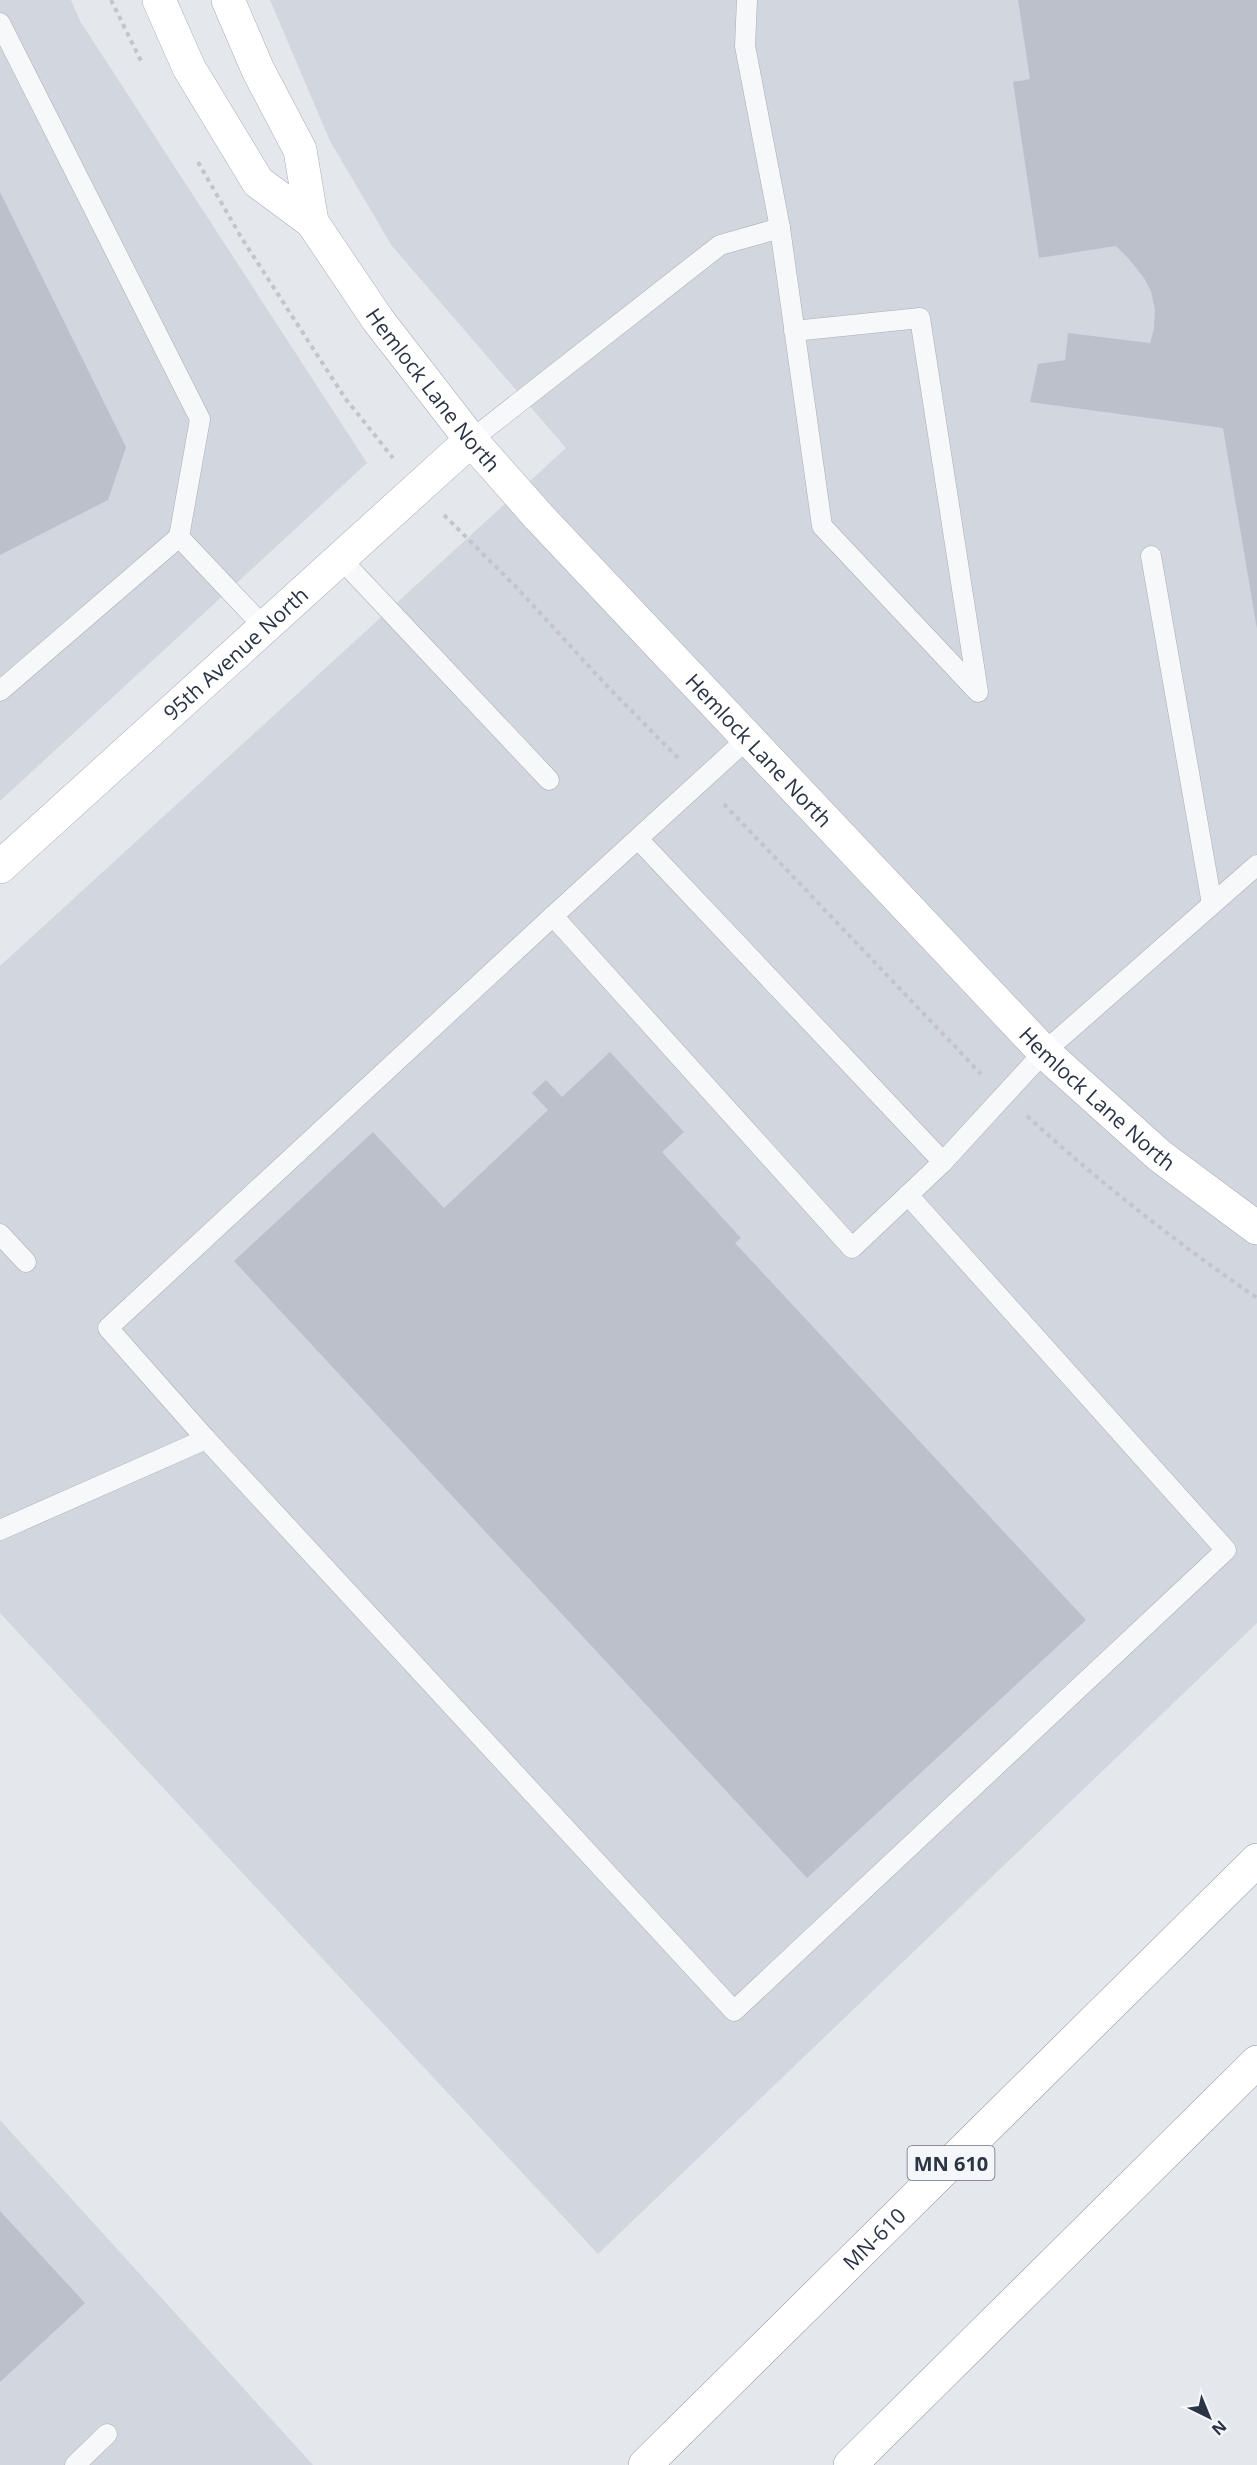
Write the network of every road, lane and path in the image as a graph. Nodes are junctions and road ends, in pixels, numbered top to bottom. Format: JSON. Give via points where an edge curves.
{"nodes":[{"id":1,"x":111,"y":0,"type":"edge"},
{"id":2,"x":159,"y":0,"type":"edge"},
{"id":3,"x":228,"y":0,"type":"edge"},
{"id":4,"x":747,"y":0,"type":"edge"},
{"id":5,"x":0,"y":23,"type":"edge"},
{"id":6,"x":142,"y":64,"type":"dead end"},
{"id":7,"x":196,"y":159,"type":"dead end"},
{"id":8,"x":312,"y":222,"type":"junction"},
{"id":9,"x":780,"y":228,"type":"junction"},
{"id":10,"x":794,"y":331,"type":"junction"},
{"id":11,"x":471,"y":440,"type":"junction"},
{"id":12,"x":418,"y":487,"type":"junction"},
{"id":13,"x":179,"y":537,"type":"junction"},
{"id":14,"x":1151,"y":556,"type":"dead end"},
{"id":15,"x":340,"y":558,"type":"junction"},
{"id":16,"x":264,"y":627,"type":"junction"},
{"id":17,"x":0,"y":691,"type":"edge"},
{"id":18,"x":748,"y":738,"type":"junction"},
{"id":19,"x":549,"y":780,"type":"dead end"},
{"id":20,"x":702,"y":780,"type":"junction"},
{"id":21,"x":638,"y":839,"type":"junction"},
{"id":22,"x":2,"y":863,"type":"edge"},
{"id":23,"x":1257,"y":865,"type":"edge"},
{"id":24,"x":1212,"y":904,"type":"junction"},
{"id":25,"x":553,"y":916,"type":"junction"},
{"id":26,"x":1044,"y":1052,"type":"junction"},
{"id":27,"x":1005,"y":1095,"type":"junction"},
{"id":28,"x":943,"y":1162,"type":"junction"},
{"id":29,"x":908,"y":1195,"type":"junction"},
{"id":30,"x":1257,"y":1228,"type":"edge"},
{"id":31,"x":0,"y":1234,"type":"edge"},
{"id":32,"x":26,"y":1262,"type":"dead end"},
{"id":33,"x":1257,"y":1298,"type":"edge"},
{"id":34,"x":206,"y":1438,"type":"junction"},
{"id":35,"x":0,"y":1530,"type":"edge"},
{"id":36,"x":1257,"y":1860,"type":"edge"},
{"id":37,"x":1257,"y":2062,"type":"edge"},
{"id":38,"x":107,"y":2433,"type":"dead end"},
{"id":39,"x":75,"y":2465,"type":"edge"},
{"id":40,"x":645,"y":2465,"type":"edge"},
{"id":41,"x":850,"y":2465,"type":"edge"}],
"edges":[{"from":1,"to":6,"type":"path"},
{"from":2,"to":8,"type":"main road","name":"Hemlock Lane North","via":[[189,68],[258,182]]},
{"from":3,"to":8,"type":"main road","name":"Hemlock Lane North","via":[[258,70],[300,150]]},
{"from":4,"to":9,"type":"lane","via":[[745,46]]},
{"from":5,"to":13,"type":"lane","via":[[200,419]]},
{"from":7,"to":12,"type":"path","via":[[241,237],[345,398]]},
{"from":8,"to":11,"type":"main road","name":"Hemlock Lane North","via":[[378,320]]},
{"from":9,"to":10,"type":"lane"},
{"from":9,"to":11,"type":"lane","via":[[720,245]]},
{"from":10,"to":10,"type":"lane","via":[[822,526],[978,692],[920,318]]},
{"from":11,"to":12,"type":"main road","name":"95th Avenue North"},
{"from":11,"to":18,"type":"main road","name":"Hemlock Lane North"},
{"from":12,"to":15,"type":"main road","name":"95th Avenue North"},
{"from":12,"to":20,"type":"path"},
{"from":13,"to":16,"type":"lane"},
{"from":13,"to":17,"type":"lane"},
{"from":14,"to":24,"type":"lane"},
{"from":15,"to":16,"type":"main road","name":"95th Avenue North"},
{"from":15,"to":19,"type":"lane"},
{"from":16,"to":22,"type":"main road","name":"95th Avenue North"},
{"from":18,"to":20,"type":"lane"},
{"from":18,"to":26,"type":"main road","name":"Hemlock Lane North"},
{"from":20,"to":21,"type":"lane"},
{"from":20,"to":27,"type":"path"},
{"from":21,"to":25,"type":"lane"},
{"from":21,"to":28,"type":"lane"},
{"from":23,"to":24,"type":"lane"},
{"from":24,"to":26,"type":"lane"},
{"from":25,"to":29,"type":"lane","via":[[852,1248]]},
{"from":25,"to":34,"type":"lane","via":[[108,1328]]},
{"from":26,"to":27,"type":"lane"},
{"from":26,"to":30,"type":"main road","name":"Hemlock Lane North","via":[[1160,1156]]},
{"from":27,"to":28,"type":"lane"},
{"from":27,"to":33,"type":"path","via":[[1134,1207]]},
{"from":28,"to":29,"type":"lane"},
{"from":29,"to":34,"type":"lane","via":[[1226,1550],[734,2011]]},
{"from":31,"to":32,"type":"lane"},
{"from":34,"to":35,"type":"lane"},
{"from":36,"to":40,"type":"main road","name":"MN-610","number":"MN 610"},
{"from":37,"to":41,"type":"main road"},
{"from":38,"to":39,"type":"lane"}]}
